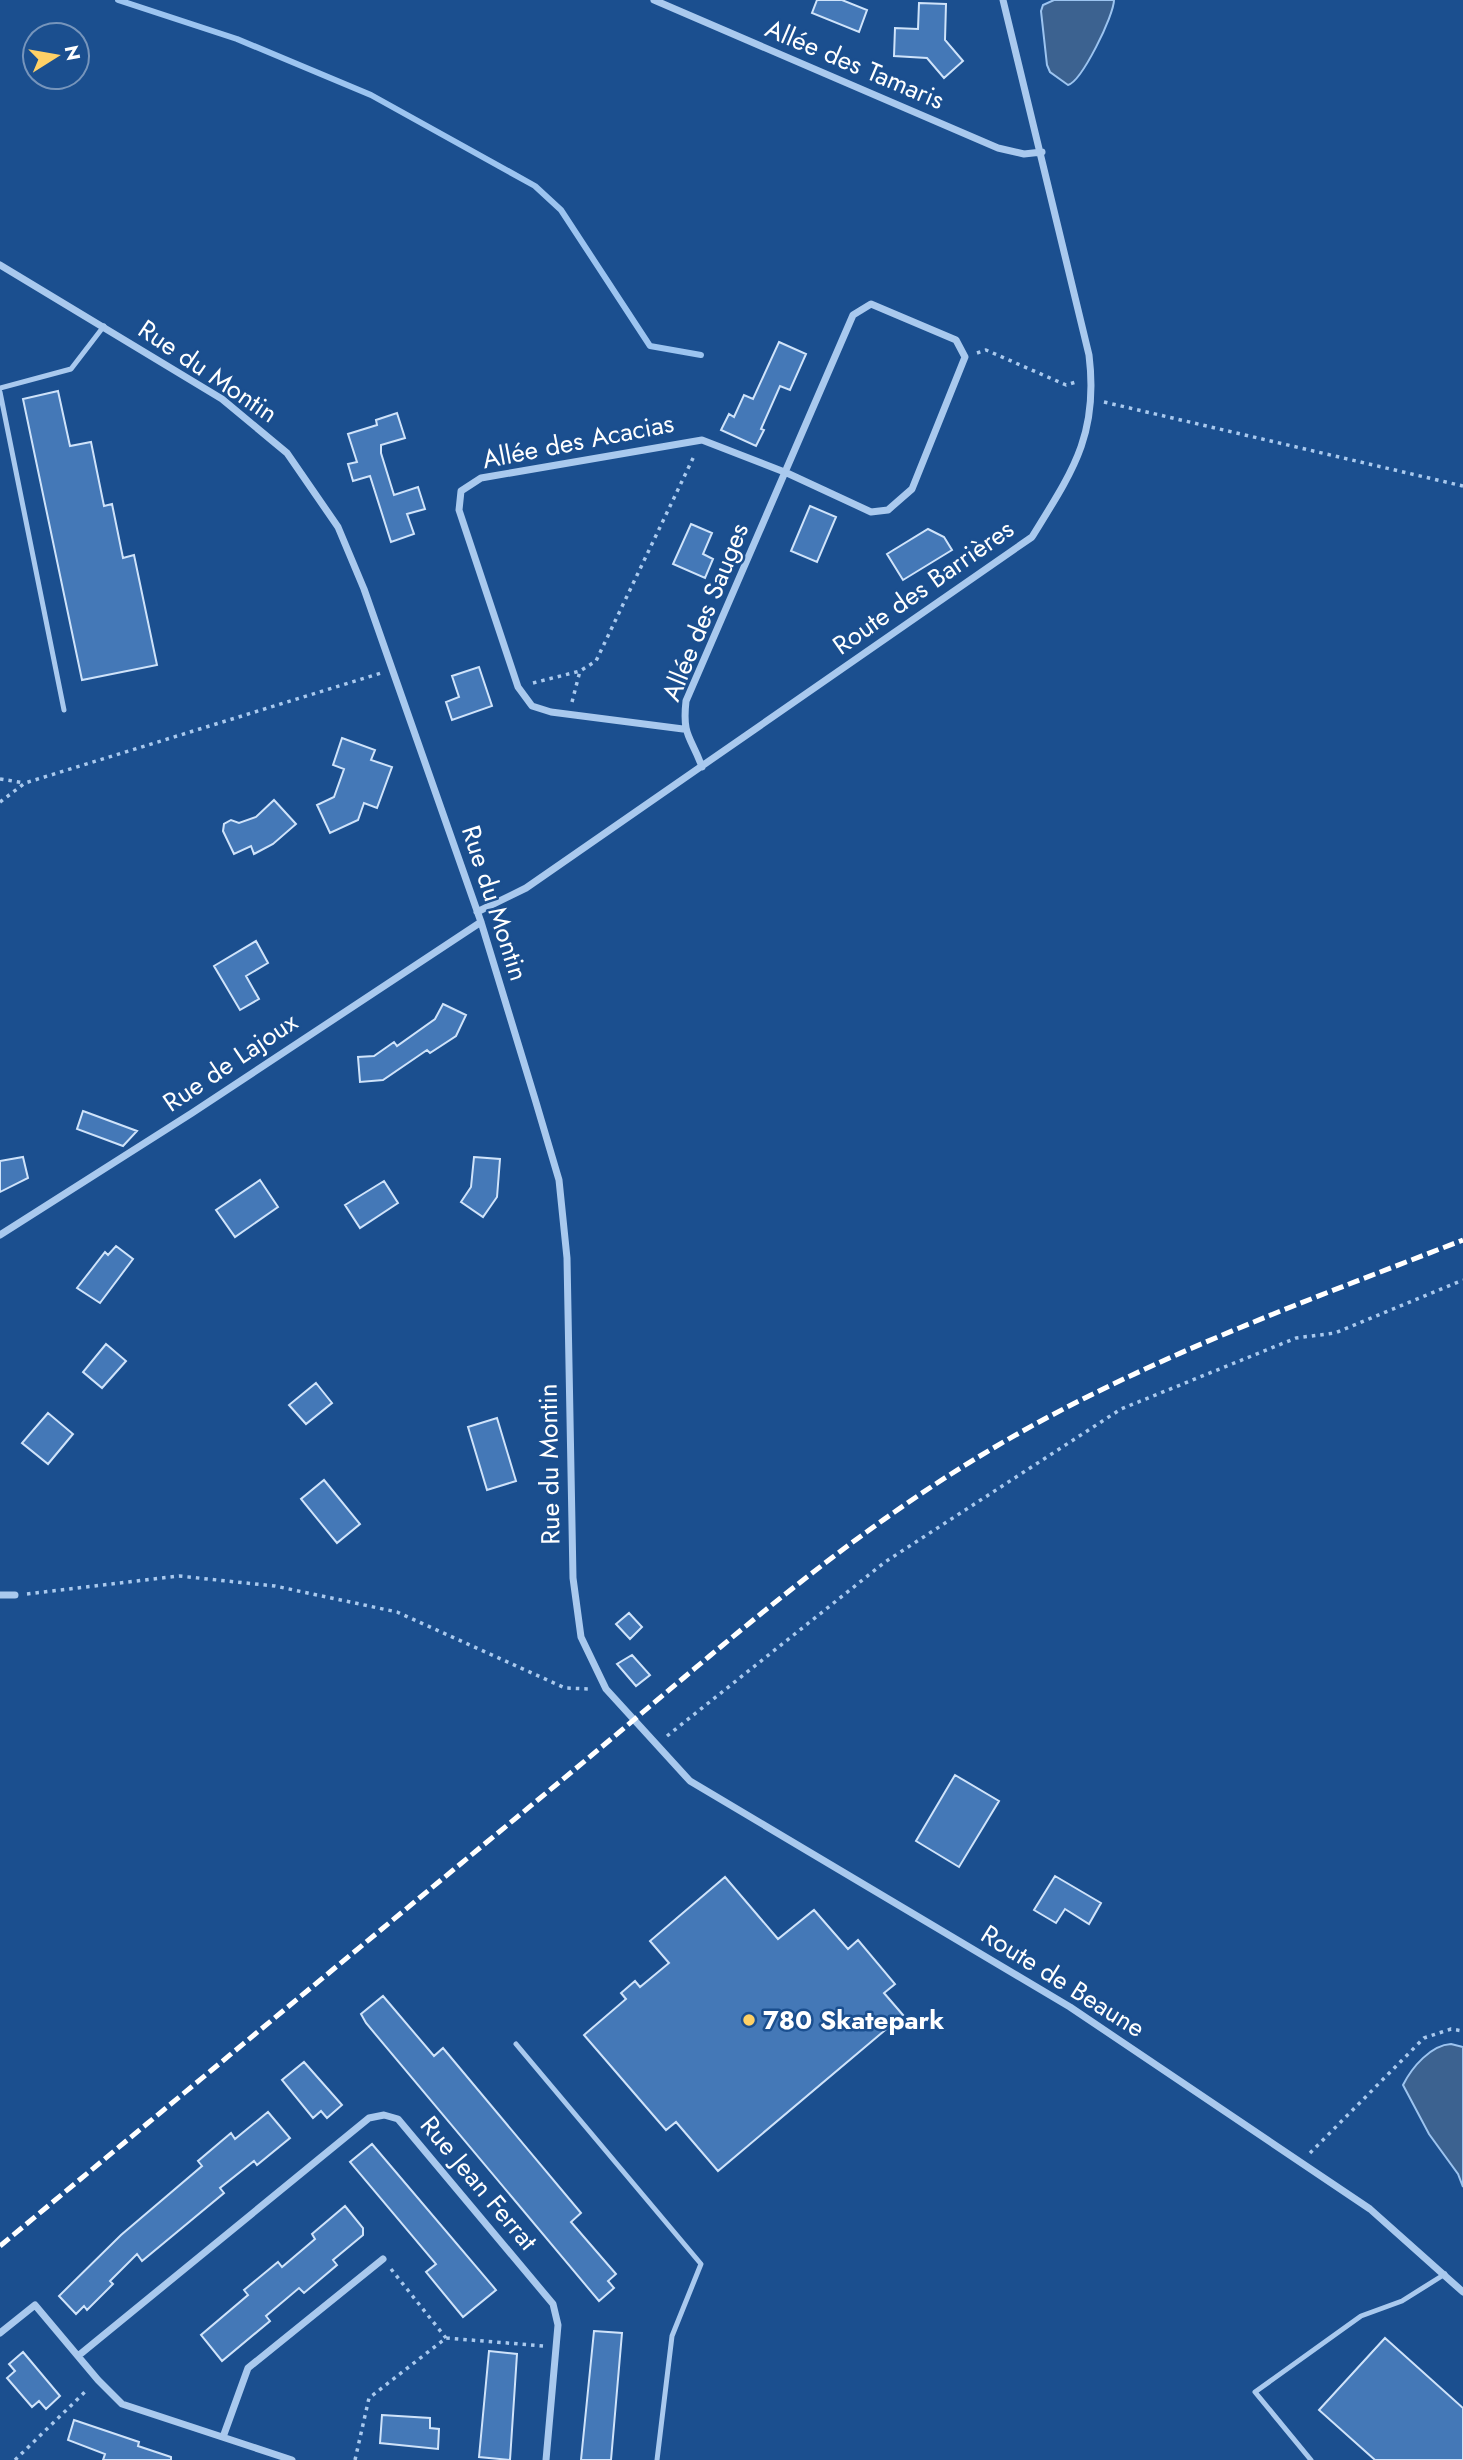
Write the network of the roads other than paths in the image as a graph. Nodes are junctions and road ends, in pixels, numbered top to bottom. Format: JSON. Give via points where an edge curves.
{"nodes":[{"id":1,"x":654,"y":0,"type":"edge"},
{"id":2,"x":1003,"y":0,"type":"edge"},
{"id":3,"x":1042,"y":152,"type":"junction"},
{"id":4,"x":0,"y":265,"type":"edge"},
{"id":5,"x":104,"y":326,"type":"junction"},
{"id":6,"x":0,"y":390,"type":"edge"},
{"id":7,"x":787,"y":473,"type":"junction"},
{"id":8,"x":64,"y":710,"type":"dead end"},
{"id":9,"x":683,"y":729,"type":"junction"},
{"id":10,"x":702,"y":767,"type":"junction"},
{"id":11,"x":477,"y":912,"type":"junction"},
{"id":12,"x":481,"y":922,"type":"junction"},
{"id":13,"x":0,"y":1235,"type":"edge"},
{"id":14,"x":0,"y":1595,"type":"edge"},
{"id":15,"x":15,"y":1595,"type":"road end"},
{"id":16,"x":633,"y":1721,"type":"joint"},
{"id":17,"x":516,"y":2044,"type":"dead end"},
{"id":18,"x":383,"y":2259,"type":"road end"},
{"id":19,"x":1445,"y":2274,"type":"junction"},
{"id":20,"x":1463,"y":2292,"type":"edge"},
{"id":21,"x":0,"y":2333,"type":"edge"},
{"id":22,"x":78,"y":2356,"type":"junction"},
{"id":23,"x":223,"y":2437,"type":"junction"},
{"id":24,"x":292,"y":2460,"type":"edge"},
{"id":25,"x":546,"y":2460,"type":"edge"},
{"id":26,"x":657,"y":2460,"type":"edge"},
{"id":27,"x":1311,"y":2460,"type":"edge"}],
"edges":[{"from":1,"to":3,"type":"street","name":"Allée des Tamaris","via":[[998,148],[1024,155]]},
{"from":2,"to":3,"type":"street","name":"Route des Barrières"},
{"from":3,"to":10,"type":"street","name":"Route des Barrières","via":[[1092,378],[1088,426],[1072,471],[1032,537]]},
{"from":4,"to":5,"type":"street","name":"Rue du Montin"},
{"from":5,"to":6,"type":"lane","via":[[71,369]]},
{"from":5,"to":11,"type":"street","name":"Rue du Montin","via":[[222,399],[287,453],[338,527],[393,669]]},
{"from":6,"to":8,"type":"lane"},
{"from":7,"to":7,"type":"street","name":"Allée des Sauges","via":[[853,315],[871,304],[956,341],[965,356],[912,489],[888,510],[870,512]]},
{"from":7,"to":9,"type":"street","name":"Allée des Sauges","via":[[686,701]]},
{"from":7,"to":9,"type":"street","name":"Allée des Acacias","via":[[702,440],[481,478],[461,491],[458,510],[518,687],[532,706]]},
{"from":9,"to":10,"type":"street","name":"Allée des Sauges"},
{"from":10,"to":11,"type":"street","name":"Route des Barrières","via":[[526,888]]},
{"from":11,"to":12,"type":"street","name":"Rue du Montin"},
{"from":12,"to":13,"type":"street","name":"Rue de Lajoux"},
{"from":12,"to":16,"type":"street","name":"Rue du Montin","via":[[559,1180],[567,1258],[573,1578],[581,1637],[606,1689]]},
{"from":14,"to":15,"type":"street"},
{"from":16,"to":19,"type":"street","name":"Route de Beaune","via":[[690,1781],[1070,2007],[1370,2209]]},
{"from":17,"to":26,"type":"lane","via":[[701,2264],[672,2336]]},
{"from":18,"to":23,"type":"street","via":[[248,2368]]},
{"from":19,"to":20,"type":"street","name":"Route de Beaune"},
{"from":19,"to":27,"type":"lane","via":[[1402,2301],[1361,2316],[1255,2392]]},
{"from":21,"to":22,"type":"street","via":[[34,2305]]},
{"from":22,"to":23,"type":"street","via":[[122,2404]]},
{"from":22,"to":25,"type":"street","name":"Rue Jean Ferrat","via":[[369,2118],[384,2115],[398,2119],[553,2304],[558,2325]]},
{"from":23,"to":24,"type":"street"}]}
